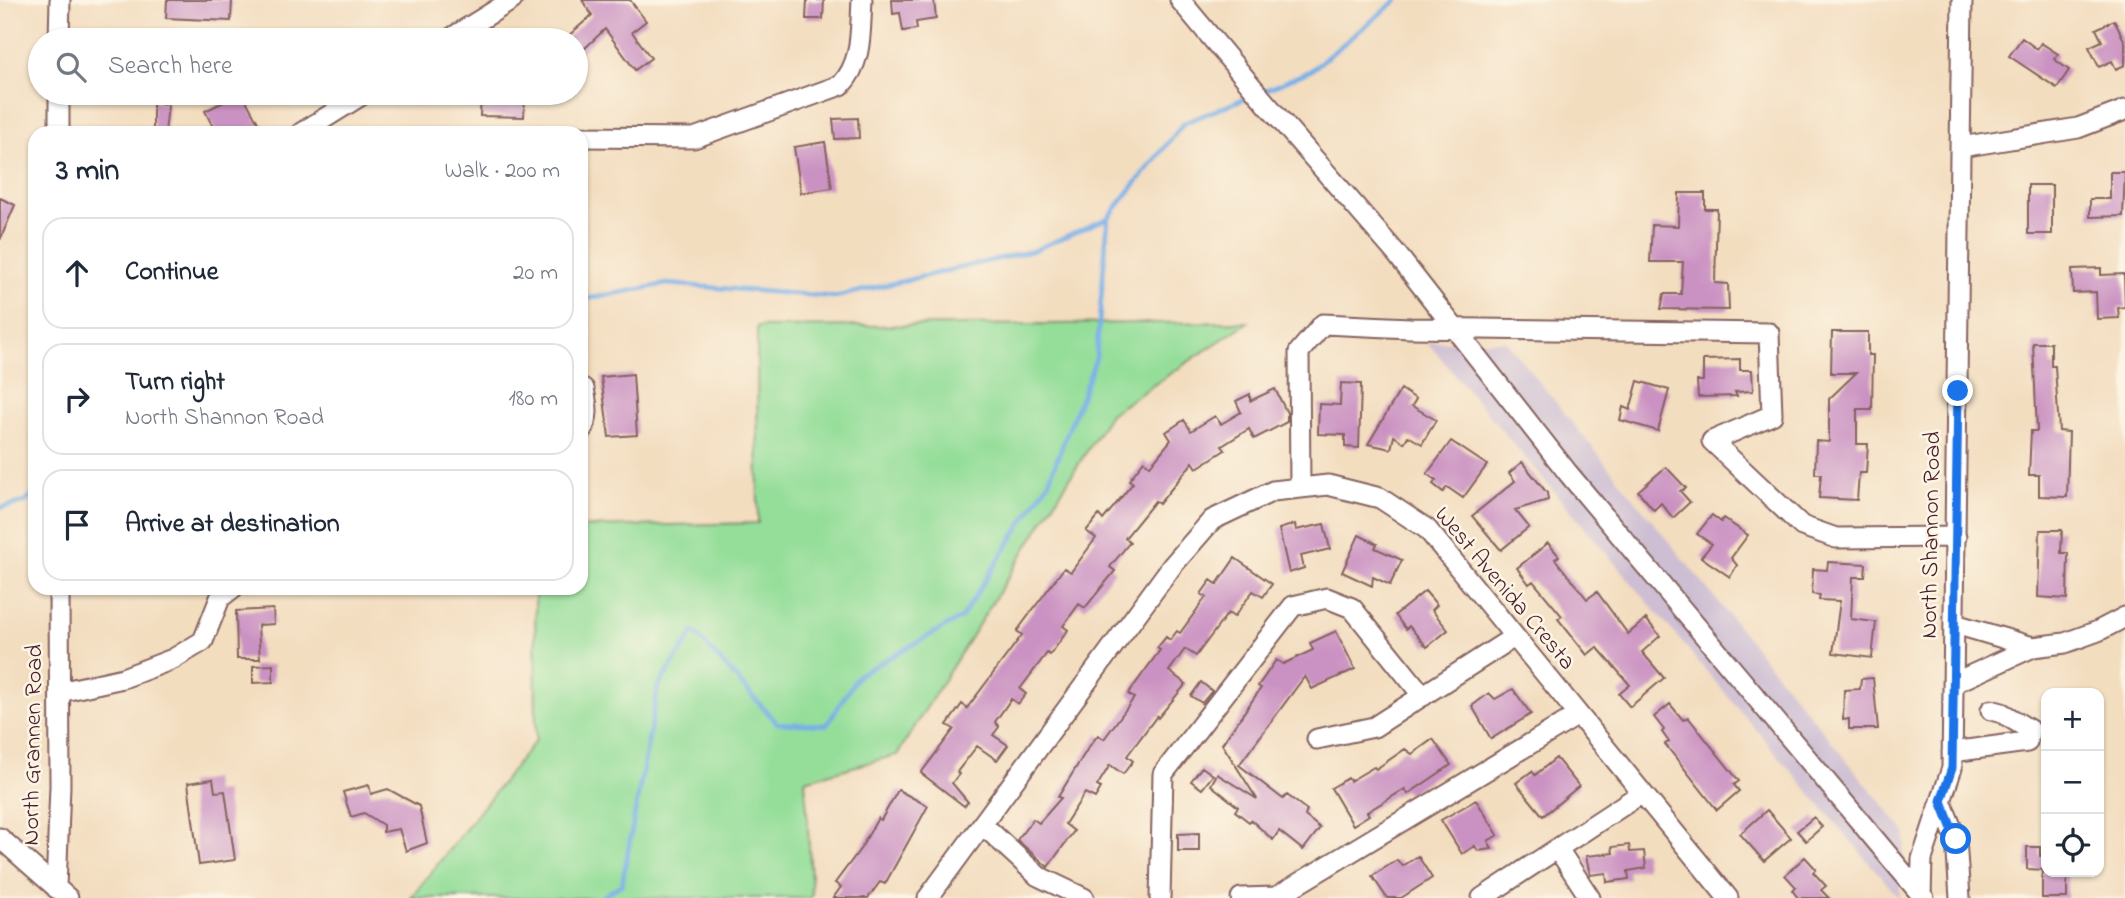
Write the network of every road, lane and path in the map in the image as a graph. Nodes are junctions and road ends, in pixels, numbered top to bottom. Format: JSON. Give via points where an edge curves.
{"nodes":[{"id":1,"x":60,"y":0,"type":"edge"},
{"id":2,"x":512,"y":0,"type":"edge"},
{"id":3,"x":862,"y":0,"type":"edge"},
{"id":4,"x":1180,"y":0,"type":"edge"},
{"id":5,"x":1962,"y":0,"type":"edge"},
{"id":6,"x":60,"y":28,"type":"edge"},
{"id":7,"x":467,"y":28,"type":"edge"},
{"id":8,"x":59,"y":105,"type":"edge"},
{"id":9,"x":346,"y":105,"type":"edge"},
{"id":10,"x":2125,"y":110,"type":"edge"},
{"id":11,"x":59,"y":126,"type":"edge"},
{"id":12,"x":312,"y":126,"type":"edge"},
{"id":13,"x":588,"y":137,"type":"edge"},
{"id":14,"x":1961,"y":147,"type":"junction"},
{"id":15,"x":1455,"y":328,"type":"junction"},
{"id":16,"x":1300,"y":488,"type":"junction"},
{"id":17,"x":1956,"y":537,"type":"junction"},
{"id":18,"x":59,"y":595,"type":"edge"},
{"id":19,"x":224,"y":595,"type":"edge"},
{"id":20,"x":2125,"y":617,"type":"edge"},
{"id":21,"x":1955,"y":624,"type":"junction"},
{"id":22,"x":1514,"y":637,"type":"junction"},
{"id":23,"x":2033,"y":647,"type":"junction"},
{"id":24,"x":1954,"y":683,"type":"junction"},
{"id":25,"x":60,"y":692,"type":"junction"},
{"id":26,"x":1423,"y":696,"type":"junction"},
{"id":27,"x":1991,"y":710,"type":"dead end"},
{"id":28,"x":1578,"y":715,"type":"junction"},
{"id":29,"x":1317,"y":739,"type":"dead end"},
{"id":30,"x":1952,"y":752,"type":"junction"},
{"id":31,"x":1642,"y":793,"type":"junction"},
{"id":32,"x":1941,"y":801,"type":"junction"},
{"id":33,"x":982,"y":824,"type":"junction"},
{"id":34,"x":0,"y":838,"type":"edge"},
{"id":35,"x":1558,"y":849,"type":"junction"},
{"id":36,"x":62,"y":893,"type":"edge"},
{"id":37,"x":1922,"y":897,"type":"edge"},
{"id":38,"x":928,"y":898,"type":"edge"},
{"id":39,"x":1084,"y":898,"type":"edge"},
{"id":40,"x":1160,"y":898,"type":"edge"},
{"id":41,"x":1241,"y":898,"type":"edge"},
{"id":42,"x":1482,"y":898,"type":"edge"},
{"id":43,"x":1590,"y":898,"type":"edge"},
{"id":44,"x":1728,"y":898,"type":"edge"},
{"id":45,"x":1961,"y":898,"type":"edge"}],
"edges":[{"from":1,"to":6,"type":"street"},
{"from":2,"to":7,"type":"street"},
{"from":3,"to":13,"type":"street","via":[[857,60],[841,85],[694,138]]},
{"from":4,"to":15,"type":"street"},
{"from":5,"to":14,"type":"street","name":"North Shannon Road"},
{"from":8,"to":11,"type":"street"},
{"from":9,"to":12,"type":"street"},
{"from":10,"to":14,"type":"street","via":[[2078,128]]},
{"from":14,"to":17,"type":"street","name":"North Shannon Road"},
{"from":15,"to":16,"type":"street","via":[[1324,324],[1300,352]]},
{"from":15,"to":17,"type":"street","via":[[1769,333],[1772,415],[1712,441],[1802,526],[1836,538]]},
{"from":15,"to":37,"type":"street","via":[[1568,473]]},
{"from":16,"to":22,"type":"street","name":"West Avenida Cresta","via":[[1328,485],[1380,498],[1427,529]]},
{"from":16,"to":33,"type":"street","name":"West Avenida Cresta","via":[[1273,491],[1212,520],[1172,566]]},
{"from":17,"to":21,"type":"street","name":"North Shannon Road"},
{"from":18,"to":25,"type":"street","name":"North Grannen Road"},
{"from":19,"to":25,"type":"street","via":[[203,641],[173,659],[123,678]]},
{"from":20,"to":23,"type":"street","via":[[2065,643]]},
{"from":21,"to":23,"type":"street"},
{"from":21,"to":24,"type":"street","name":"North Shannon Road"},
{"from":22,"to":26,"type":"street"},
{"from":22,"to":28,"type":"street","name":"West Avenida Cresta"},
{"from":23,"to":24,"type":"street"},
{"from":24,"to":30,"type":"street","name":"North Shannon Road"},
{"from":25,"to":36,"type":"street","name":"North Grannen Road"},
{"from":26,"to":29,"type":"street","via":[[1374,727]]},
{"from":26,"to":40,"type":"street","via":[[1352,608],[1327,598],[1293,606],[1163,774]]},
{"from":27,"to":30,"type":"street","via":[[2030,730],[2027,742]]},
{"from":28,"to":31,"type":"street","name":"West Avenida Cresta"},
{"from":28,"to":41,"type":"street","via":[[1276,897]]},
{"from":30,"to":32,"type":"street","name":"North Shannon Road","via":[[1952,768]]},
{"from":31,"to":35,"type":"street"},
{"from":31,"to":44,"type":"street","name":"West Avenida Cresta"},
{"from":32,"to":37,"type":"street","name":"North Shannon Road","via":[[1922,859]]},
{"from":32,"to":45,"type":"street","via":[[1956,839]]},
{"from":33,"to":38,"type":"street","name":"West Avenida Cresta"},
{"from":33,"to":39,"type":"street","via":[[1038,876]]},
{"from":34,"to":36,"type":"street"},
{"from":35,"to":42,"type":"street"},
{"from":35,"to":43,"type":"street"}]}
